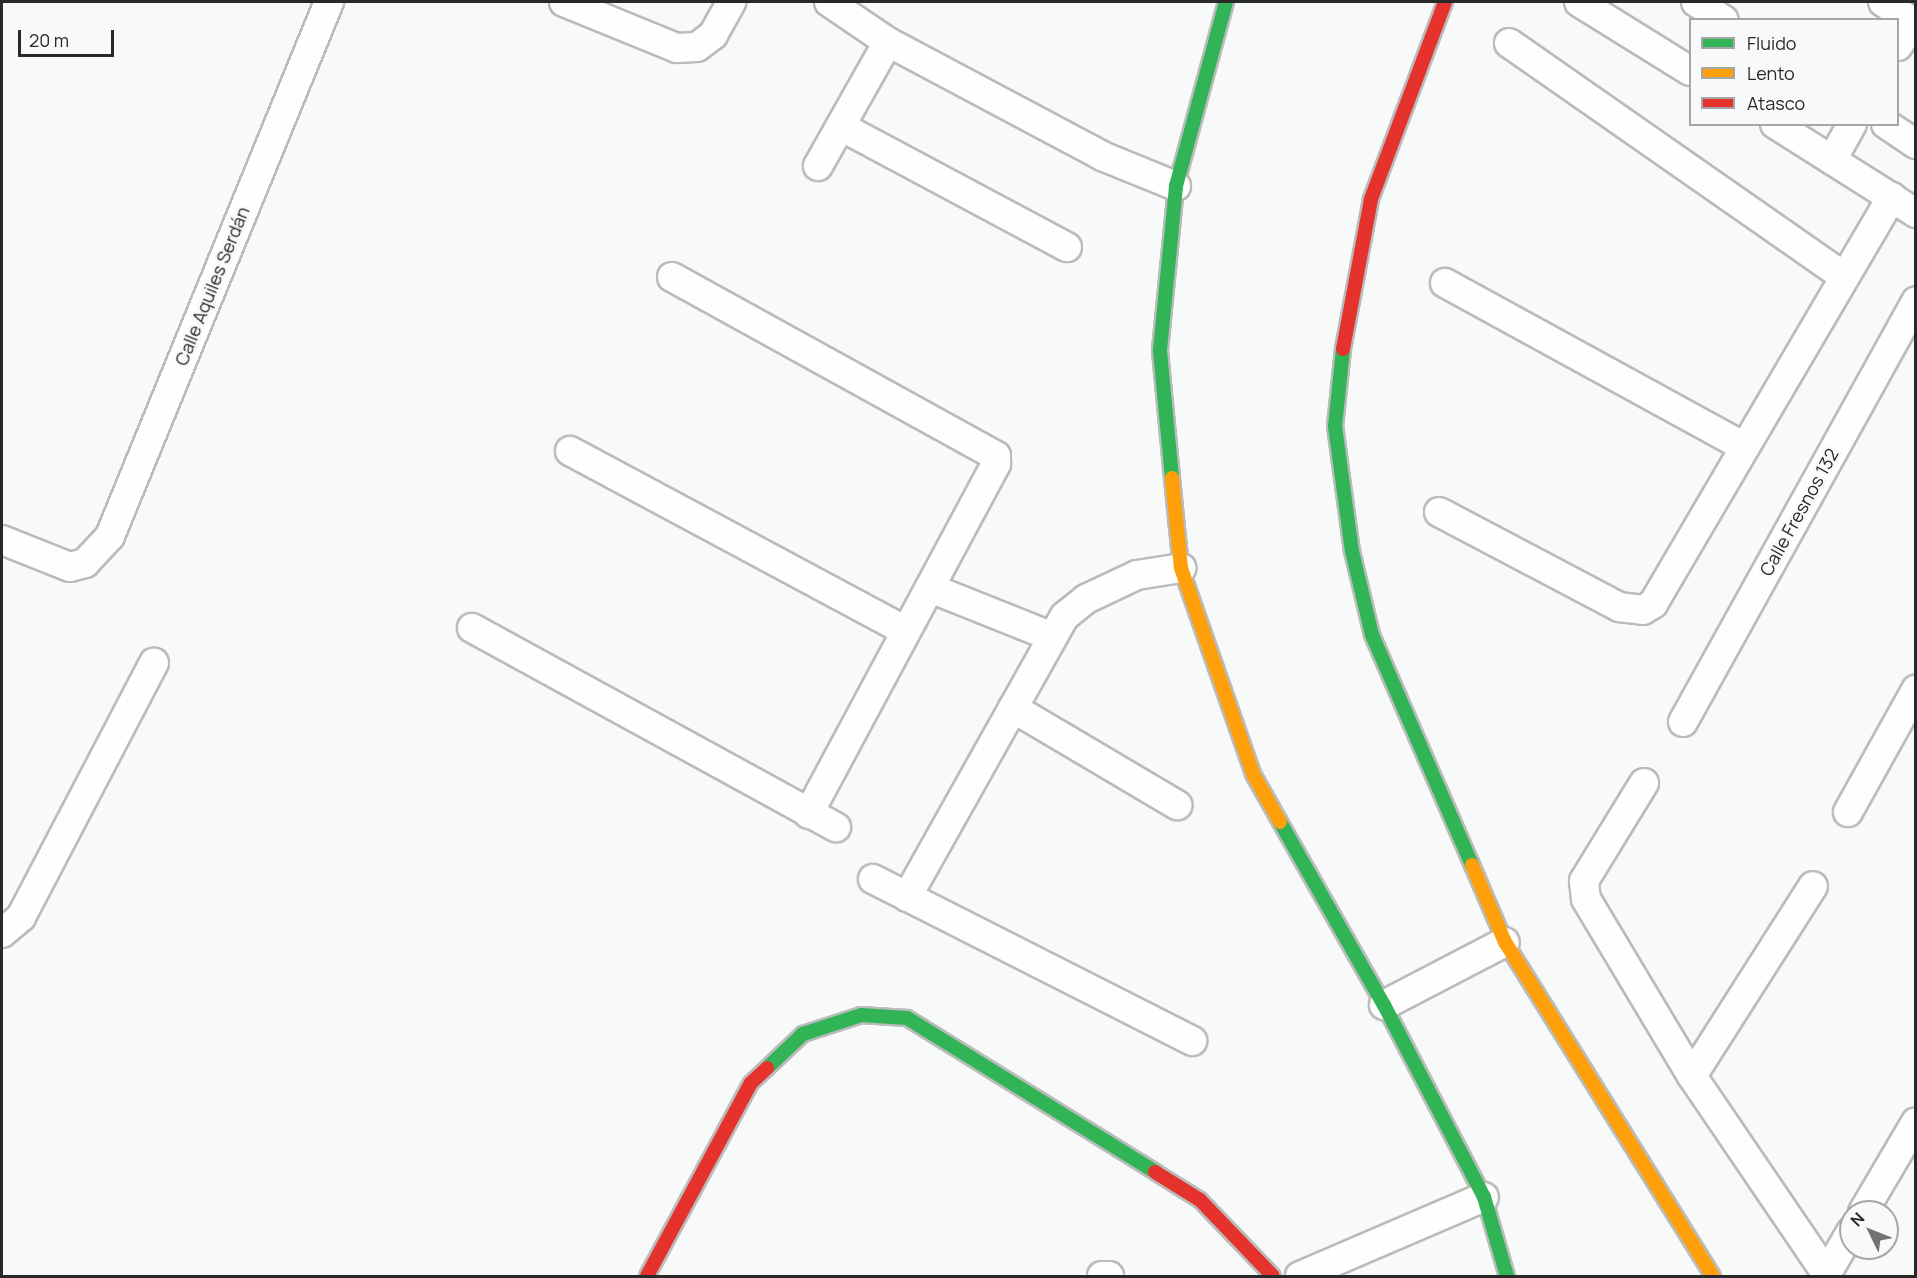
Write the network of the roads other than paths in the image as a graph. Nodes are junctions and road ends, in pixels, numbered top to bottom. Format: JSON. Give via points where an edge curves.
{"nodes":[{"id":1,"x":329,"y":2,"type":"edge"},
{"id":2,"x":564,"y":2,"type":"edge"},
{"id":3,"x":731,"y":2,"type":"edge"},
{"id":4,"x":829,"y":2,"type":"edge"},
{"id":5,"x":1226,"y":2,"type":"edge"},
{"id":6,"x":1445,"y":2,"type":"edge"},
{"id":7,"x":1579,"y":2,"type":"edge"},
{"id":8,"x":1696,"y":2,"type":"edge"},
{"id":9,"x":1883,"y":2,"type":"edge"},
{"id":10,"x":1721,"y":18,"type":"edge"},
{"id":11,"x":1914,"y":20,"type":"edge"},
{"id":12,"x":888,"y":42,"type":"junction"},
{"id":13,"x":1509,"y":43,"type":"dead end"},
{"id":14,"x":1899,"y":44,"type":"edge"},
{"id":15,"x":1689,"y":70,"type":"edge"},
{"id":16,"x":1778,"y":126,"type":"edge"},
{"id":17,"x":1851,"y":126,"type":"edge"},
{"id":18,"x":1889,"y":126,"type":"edge"},
{"id":19,"x":842,"y":127,"type":"junction"},
{"id":20,"x":1916,"y":144,"type":"edge"},
{"id":21,"x":1832,"y":160,"type":"junction"},
{"id":22,"x":818,"y":166,"type":"dead end"},
{"id":23,"x":1176,"y":186,"type":"junction"},
{"id":24,"x":1892,"y":197,"type":"junction"},
{"id":25,"x":1916,"y":213,"type":"edge"},
{"id":26,"x":1067,"y":248,"type":"dead end"},
{"id":27,"x":1842,"y":275,"type":"junction"},
{"id":28,"x":672,"y":276,"type":"dead end"},
{"id":29,"x":1445,"y":284,"type":"dead end"},
{"id":30,"x":1914,"y":306,"type":"edge"},
{"id":31,"x":1744,"y":447,"type":"junction"},
{"id":32,"x":570,"y":451,"type":"dead end"},
{"id":33,"x":1439,"y":512,"type":"dead end"},
{"id":34,"x":2,"y":540,"type":"edge"},
{"id":35,"x":1181,"y":568,"type":"junction"},
{"id":36,"x":930,"y":588,"type":"junction"},
{"id":37,"x":472,"y":628,"type":"dead end"},
{"id":38,"x":905,"y":631,"type":"junction"},
{"id":39,"x":1050,"y":636,"type":"junction"},
{"id":40,"x":154,"y":663,"type":"dead end"},
{"id":41,"x":1916,"y":690,"type":"edge"},
{"id":42,"x":1013,"y":708,"type":"junction"},
{"id":43,"x":1683,"y":723,"type":"dead end"},
{"id":44,"x":1644,"y":783,"type":"dead end"},
{"id":45,"x":1177,"y":805,"type":"dead end"},
{"id":46,"x":1848,"y":812,"type":"dead end"},
{"id":47,"x":808,"y":814,"type":"junction"},
{"id":48,"x":836,"y":828,"type":"dead end"},
{"id":49,"x":873,"y":879,"type":"dead end"},
{"id":50,"x":1813,"y":886,"type":"dead end"},
{"id":51,"x":907,"y":897,"type":"junction"},
{"id":52,"x":2,"y":933,"type":"edge"},
{"id":53,"x":1505,"y":942,"type":"junction"},
{"id":54,"x":1383,"y":1005,"type":"junction"},
{"id":55,"x":1192,"y":1041,"type":"dead end"},
{"id":56,"x":1692,"y":1076,"type":"junction"},
{"id":57,"x":1916,"y":1122,"type":"edge"},
{"id":58,"x":1484,"y":1197,"type":"junction"},
{"id":59,"x":1870,"y":1200,"type":"edge"},
{"id":60,"x":1839,"y":1254,"type":"edge"},
{"id":61,"x":1828,"y":1275,"type":"edge"},
{"id":62,"x":647,"y":1276,"type":"edge"},
{"id":63,"x":1273,"y":1276,"type":"edge"},
{"id":64,"x":1300,"y":1276,"type":"edge"},
{"id":65,"x":1507,"y":1276,"type":"edge"},
{"id":66,"x":1713,"y":1276,"type":"edge"}],
"edges":[{"from":1,"to":34,"type":"street","name":"Calle Aquiles Serdán","via":[[110,536],[85,563],[70,567]]},
{"from":2,"to":3,"type":"street","via":[[659,43],[697,47],[713,35]]},
{"from":4,"to":12,"type":"street"},
{"from":5,"to":23,"type":"main road"},
{"from":6,"to":53,"type":"main road","via":[[1371,199],[1344,340],[1335,426],[1352,551],[1372,636]]},
{"from":7,"to":15,"type":"street"},
{"from":8,"to":10,"type":"street"},
{"from":9,"to":11,"type":"street"},
{"from":11,"to":14,"type":"street"},
{"from":12,"to":19,"type":"street"},
{"from":12,"to":23,"type":"street","via":[[1102,156]]},
{"from":13,"to":27,"type":"street"},
{"from":16,"to":21,"type":"street"},
{"from":17,"to":21,"type":"street"},
{"from":18,"to":20,"type":"street"},
{"from":19,"to":22,"type":"street"},
{"from":19,"to":26,"type":"street"},
{"from":21,"to":24,"type":"street"},
{"from":23,"to":35,"type":"main road","via":[[1160,350]]},
{"from":24,"to":25,"type":"street"},
{"from":24,"to":27,"type":"street"},
{"from":27,"to":31,"type":"street"},
{"from":28,"to":36,"type":"street","via":[[996,456],[996,464]]},
{"from":29,"to":31,"type":"street"},
{"from":30,"to":43,"type":"street","name":"Calle Fresnos 132"},
{"from":31,"to":33,"type":"street","via":[[1660,594],[1643,610],[1620,607]]},
{"from":32,"to":38,"type":"street"},
{"from":35,"to":39,"type":"street","via":[[1137,575],[1086,599]]},
{"from":35,"to":54,"type":"main road","via":[[1252,774]]},
{"from":36,"to":38,"type":"street"},
{"from":36,"to":39,"type":"street"},
{"from":37,"to":47,"type":"street"},
{"from":38,"to":47,"type":"street"},
{"from":39,"to":42,"type":"street"},
{"from":40,"to":52,"type":"street","via":[[21,917]]},
{"from":41,"to":46,"type":"street"},
{"from":42,"to":45,"type":"street"},
{"from":42,"to":51,"type":"street"},
{"from":44,"to":56,"type":"street","via":[[1588,872],[1584,889]]},
{"from":47,"to":48,"type":"street"},
{"from":49,"to":51,"type":"street"},
{"from":50,"to":56,"type":"street"},
{"from":51,"to":55,"type":"street"},
{"from":53,"to":54,"type":"street"},
{"from":53,"to":66,"type":"main road"},
{"from":54,"to":58,"type":"main road"},
{"from":56,"to":61,"type":"street"},
{"from":57,"to":59,"type":"street"},
{"from":58,"to":64,"type":"street"},
{"from":58,"to":65,"type":"main road"},
{"from":60,"to":61,"type":"street"},
{"from":62,"to":63,"type":"main road","via":[[751,1083],[803,1034],[861,1015],[907,1018],[1200,1200]]}]}
